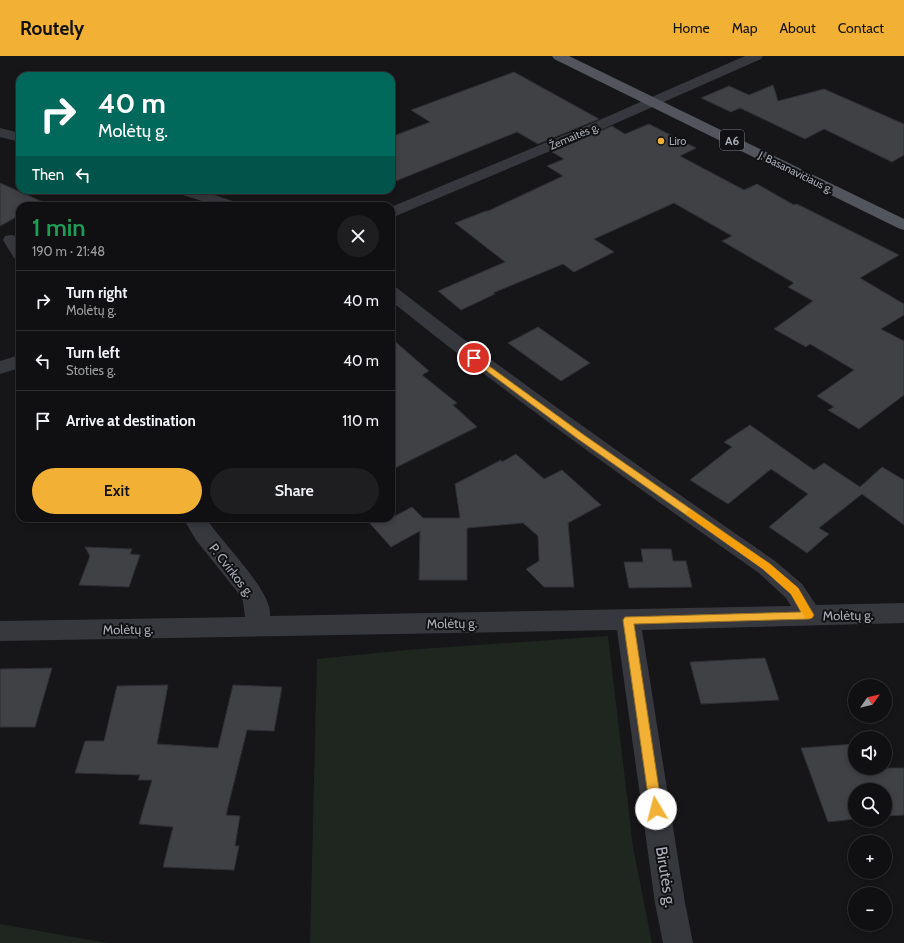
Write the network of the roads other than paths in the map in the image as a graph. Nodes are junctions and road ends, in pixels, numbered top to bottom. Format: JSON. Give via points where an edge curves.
{"nodes":[{"id":1,"x":559,"y":56,"type":"edge"},
{"id":2,"x":756,"y":56,"type":"edge"},
{"id":3,"x":652,"y":101,"type":"junction"},
{"id":4,"x":0,"y":132,"type":"edge"},
{"id":5,"x":16,"y":137,"type":"edge"},
{"id":6,"x":196,"y":194,"type":"edge"},
{"id":7,"x":220,"y":202,"type":"edge"},
{"id":8,"x":395,"y":211,"type":"edge"},
{"id":9,"x":904,"y":225,"type":"edge"},
{"id":10,"x":11,"y":240,"type":"dead end"},
{"id":11,"x":16,"y":248,"type":"edge"},
{"id":12,"x":395,"y":295,"type":"edge"},
{"id":13,"x":16,"y":362,"type":"edge"},
{"id":14,"x":0,"y":368,"type":"edge"},
{"id":15,"x":196,"y":522,"type":"edge"},
{"id":16,"x":904,"y":613,"type":"edge"},
{"id":17,"x":809,"y":615,"type":"junction"},
{"id":18,"x":628,"y":620,"type":"junction"},
{"id":19,"x":256,"y":626,"type":"junction"},
{"id":20,"x":0,"y":631,"type":"edge"},
{"id":21,"x":678,"y":943,"type":"edge"}],
"edges":[{"from":1,"to":3,"type":"main road","name":"J. Basanavičiaus g.","number":"A6"},
{"from":2,"to":3,"type":"street","name":"Žemaitės g."},
{"from":3,"to":8,"type":"street","name":"Žemaitės g."},
{"from":3,"to":9,"type":"main road","name":"J. Basanavičiaus g.","number":"A6"},
{"from":4,"to":5,"type":"street"},
{"from":6,"to":7,"type":"street"},
{"from":10,"to":11,"type":"street"},
{"from":12,"to":17,"type":"street","via":[[569,428],[767,566],[794,591]]},
{"from":13,"to":14,"type":"street"},
{"from":15,"to":19,"type":"street","name":"P. Cvirkos g.","via":[[255,600],[258,613]]},
{"from":16,"to":17,"type":"street","name":"Molėtų g."},
{"from":17,"to":18,"type":"street","name":"Molėtų g."},
{"from":18,"to":19,"type":"street","name":"Molėtų g."},
{"from":18,"to":21,"type":"street","name":"Birutės g."},
{"from":19,"to":20,"type":"street","name":"Molėtų g."}]}
